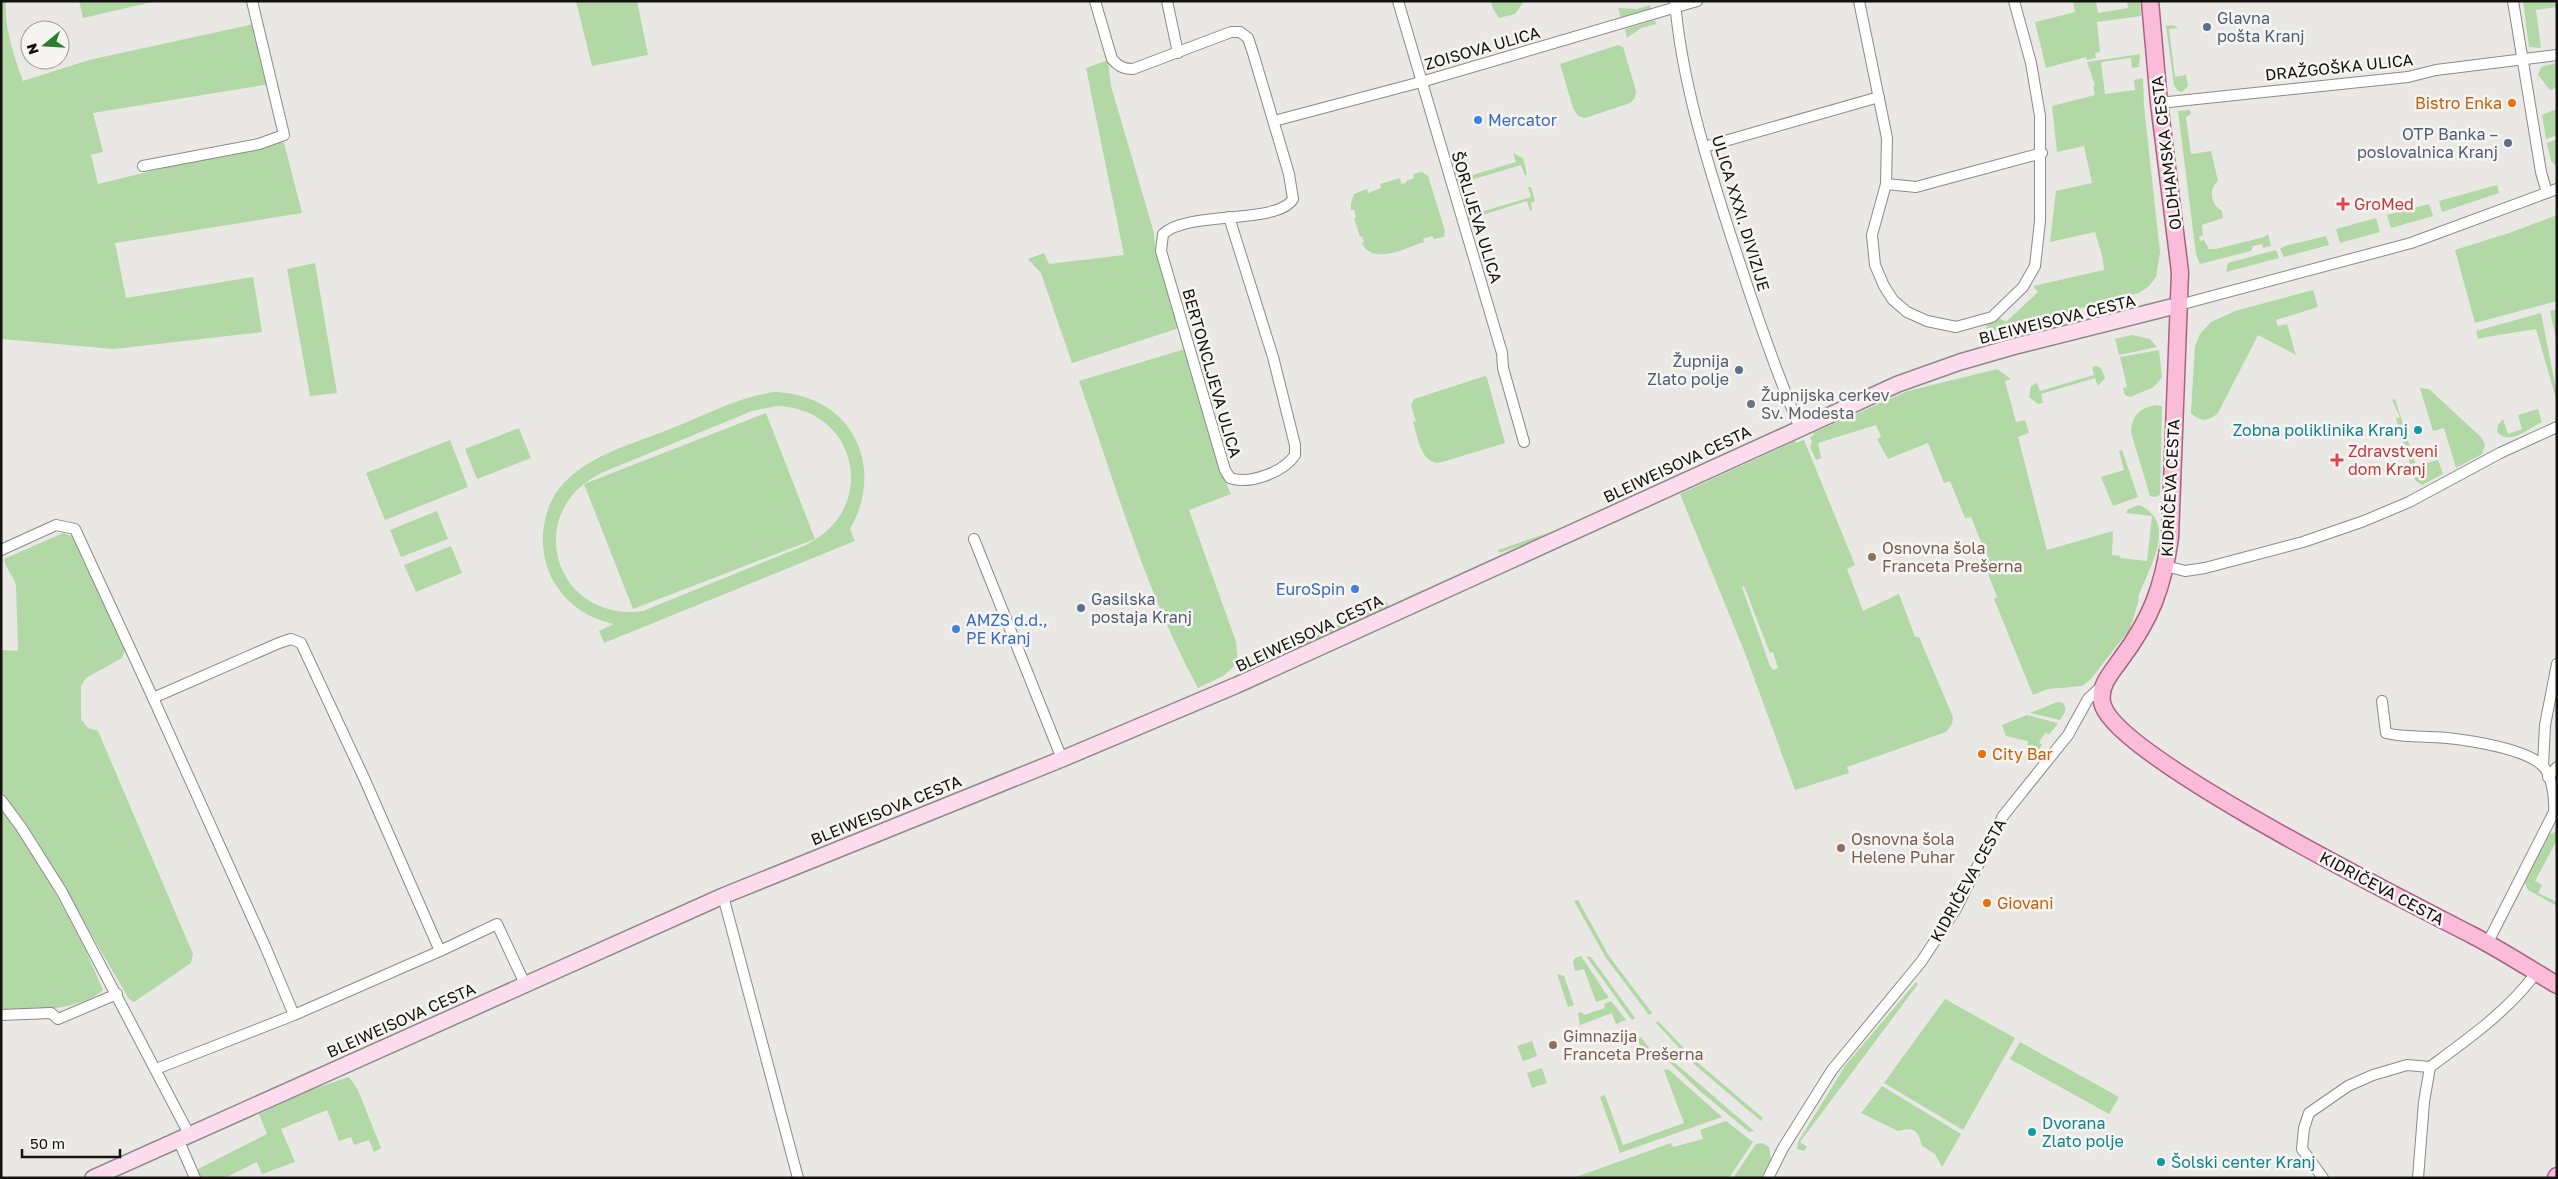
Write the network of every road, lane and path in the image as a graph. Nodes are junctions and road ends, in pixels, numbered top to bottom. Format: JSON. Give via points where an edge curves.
{"nodes":[{"id":1,"x":252,"y":1,"type":"edge"},
{"id":2,"x":1095,"y":1,"type":"edge"},
{"id":3,"x":1167,"y":1,"type":"edge"},
{"id":4,"x":1398,"y":1,"type":"edge"},
{"id":5,"x":1697,"y":1,"type":"edge"},
{"id":6,"x":1859,"y":1,"type":"edge"},
{"id":7,"x":2014,"y":1,"type":"edge"},
{"id":8,"x":2150,"y":1,"type":"edge"},
{"id":9,"x":2513,"y":1,"type":"edge"},
{"id":10,"x":1675,"y":4,"type":"edge"},
{"id":11,"x":1178,"y":53,"type":"junction"},
{"id":12,"x":2557,"y":55,"type":"edge"},
{"id":13,"x":2522,"y":60,"type":"junction"},
{"id":14,"x":1421,"y":82,"type":"junction"},
{"id":15,"x":1879,"y":97,"type":"junction"},
{"id":16,"x":2159,"y":103,"type":"junction"},
{"id":17,"x":1274,"y":121,"type":"junction"},
{"id":18,"x":1704,"y":147,"type":"junction"},
{"id":19,"x":2042,"y":153,"type":"junction"},
{"id":20,"x":143,"y":166,"type":"dead end"},
{"id":21,"x":1886,"y":184,"type":"junction"},
{"id":22,"x":2552,"y":191,"type":"edge"},
{"id":23,"x":1229,"y":217,"type":"junction"},
{"id":24,"x":2179,"y":305,"type":"junction"},
{"id":25,"x":2557,"y":426,"type":"edge"},
{"id":26,"x":1800,"y":428,"type":"junction"},
{"id":27,"x":1524,"y":442,"type":"dead end"},
{"id":28,"x":974,"y":539,"type":"dead end"},
{"id":29,"x":1,"y":550,"type":"edge"},
{"id":30,"x":2166,"y":566,"type":"junction"},
{"id":31,"x":2557,"y":664,"type":"edge"},
{"id":32,"x":2103,"y":684,"type":"junction"},
{"id":33,"x":153,"y":698,"type":"junction"},
{"id":34,"x":2382,"y":701,"type":"dead end"},
{"id":35,"x":1062,"y":759,"type":"junction"},
{"id":36,"x":2543,"y":766,"type":"junction"},
{"id":37,"x":2557,"y":768,"type":"edge"},
{"id":38,"x":2548,"y":778,"type":"junction"},
{"id":39,"x":1,"y":800,"type":"edge"},
{"id":40,"x":723,"y":896,"type":"junction"},
{"id":41,"x":2487,"y":944,"type":"junction"},
{"id":42,"x":440,"y":951,"type":"junction"},
{"id":43,"x":2536,"y":972,"type":"junction"},
{"id":44,"x":525,"y":984,"type":"junction"},
{"id":45,"x":2557,"y":985,"type":"edge"},
{"id":46,"x":117,"y":994,"type":"junction"},
{"id":47,"x":1,"y":1015,"type":"edge"},
{"id":48,"x":294,"y":1015,"type":"junction"},
{"id":49,"x":2430,"y":1067,"type":"junction"},
{"id":50,"x":156,"y":1069,"type":"junction"},
{"id":51,"x":184,"y":1137,"type":"junction"},
{"id":52,"x":93,"y":1178,"type":"edge"},
{"id":53,"x":195,"y":1178,"type":"edge"},
{"id":54,"x":798,"y":1178,"type":"edge"},
{"id":55,"x":1768,"y":1178,"type":"edge"},
{"id":56,"x":2323,"y":1178,"type":"edge"},
{"id":57,"x":2418,"y":1178,"type":"edge"}],
"edges":[{"from":1,"to":20,"type":"street","via":[[284,134],[259,144]]},
{"from":2,"to":11,"type":"street","name":"BERTONCLJEVA ULICA","via":[[1112,59],[1117,65],[1133,69]]},
{"from":3,"to":11,"type":"street"},
{"from":4,"to":14,"type":"street","name":"ŠORLIJEVA ULICA"},
{"from":5,"to":10,"type":"street","name":"ZOISOVA ULICA"},
{"from":6,"to":15,"type":"street"},
{"from":7,"to":19,"type":"street","via":[[2032,69]]},
{"from":8,"to":16,"type":"main road","name":"OLDHAMSKA CESTA"},
{"from":9,"to":13,"type":"street"},
{"from":10,"to":14,"type":"street","name":"ZOISOVA ULICA"},
{"from":10,"to":18,"type":"street","name":"ULICA XXXI. DIVIZIJE"},
{"from":11,"to":17,"type":"street","name":"BERTONCLJEVA ULICA","via":[[1231,32],[1240,32],[1248,38]]},
{"from":12,"to":13,"type":"street","name":"DRAŽGOŠKA ULICA"},
{"from":13,"to":16,"type":"street","name":"DRAŽGOŠKA ULICA","via":[[2436,70],[2408,77]]},
{"from":13,"to":22,"type":"street","via":[[2541,172]]},
{"from":14,"to":17,"type":"street","name":"ZOISOVA ULICA"},
{"from":14,"to":27,"type":"street","name":"ŠORLIJEVA ULICA","via":[[1502,353],[1503,368]]},
{"from":15,"to":18,"type":"street"},
{"from":15,"to":21,"type":"street","via":[[1887,138]]},
{"from":16,"to":24,"type":"main road","name":"OLDHAMSKA CESTA","via":[[2180,272]]},
{"from":17,"to":23,"type":"street","name":"BERTONCLJEVA ULICA","via":[[1293,198],[1283,209]]},
{"from":18,"to":26,"type":"street","name":"ULICA XXXI. DIVIZIJE","via":[[1762,334]]},
{"from":19,"to":21,"type":"street","via":[[1916,187]]},
{"from":19,"to":21,"type":"street","via":[[2036,266],[2023,287],[1992,317],[1956,328],[1907,312],[1893,300],[1884,286],[1875,265],[1872,235]]},
{"from":22,"to":24,"type":"street","name":"BLEIWEISOVA CESTA","via":[[2411,243]]},
{"from":23,"to":23,"type":"street","name":"BERTONCLJEVA ULICA","via":[[1168,230],[1161,242],[1161,251],[1224,470],[1230,478],[1245,481],[1284,467],[1295,455],[1295,445],[1273,357]]},
{"from":24,"to":26,"type":"main road","name":"BLEIWEISOVA CESTA","via":[[1960,362],[1898,384]]},
{"from":24,"to":30,"type":"main road","name":"KIDRIČEVA CESTA","via":[[2170,538]]},
{"from":25,"to":30,"type":"street","via":[[2416,499],[2364,521],[2303,542],[2205,568],[2186,572]]},
{"from":26,"to":35,"type":"main road","name":"BLEIWEISOVA CESTA","via":[[1326,645]]},
{"from":28,"to":35,"type":"street"},
{"from":29,"to":33,"type":"street","via":[[56,525],[75,528]]},
{"from":30,"to":32,"type":"main road","name":"KIDRIČEVA CESTA","via":[[2142,632]]},
{"from":31,"to":36,"type":"street","via":[[2545,725]]},
{"from":32,"to":41,"type":"main road","name":"KIDRIČEVA CESTA","via":[[2101,701],[2105,714],[2164,762],[2230,806]]},
{"from":32,"to":55,"type":"street","name":"KIDRIČEVA CESTA","via":[[2088,699],[2068,735],[2003,816],[1956,909],[1921,962],[1832,1070]]},
{"from":33,"to":42,"type":"street","via":[[279,643],[291,639],[301,644]]},
{"from":33,"to":48,"type":"street"},
{"from":34,"to":36,"type":"street","via":[[2386,733],[2498,747],[2526,755]]},
{"from":35,"to":40,"type":"main road","name":"BLEIWEISOVA CESTA"},
{"from":36,"to":38,"type":"street"},
{"from":37,"to":38,"type":"street"},
{"from":38,"to":41,"type":"street","via":[[2555,800],[2554,812]]},
{"from":39,"to":46,"type":"street","via":[[22,827],[62,892]]},
{"from":40,"to":44,"type":"main road","name":"BLEIWEISOVA CESTA"},
{"from":40,"to":54,"type":"street"},
{"from":41,"to":43,"type":"main road","name":"KIDRIČEVA CESTA"},
{"from":42,"to":44,"type":"street","via":[[497,924]]},
{"from":42,"to":48,"type":"street"},
{"from":43,"to":45,"type":"main road","name":"KIDRIČEVA CESTA"},
{"from":43,"to":49,"type":"street","via":[[2500,1012]]},
{"from":44,"to":51,"type":"main road","name":"BLEIWEISOVA CESTA"},
{"from":46,"to":47,"type":"street","via":[[58,1019],[51,1013]]},
{"from":46,"to":50,"type":"street"},
{"from":48,"to":50,"type":"street"},
{"from":49,"to":56,"type":"street","via":[[2408,1065],[2373,1075],[2348,1086],[2309,1113],[2302,1149]]},
{"from":49,"to":57,"type":"street"},
{"from":50,"to":51,"type":"street"},
{"from":51,"to":52,"type":"main road","name":"BLEIWEISOVA CESTA"},
{"from":51,"to":53,"type":"street"}]}
